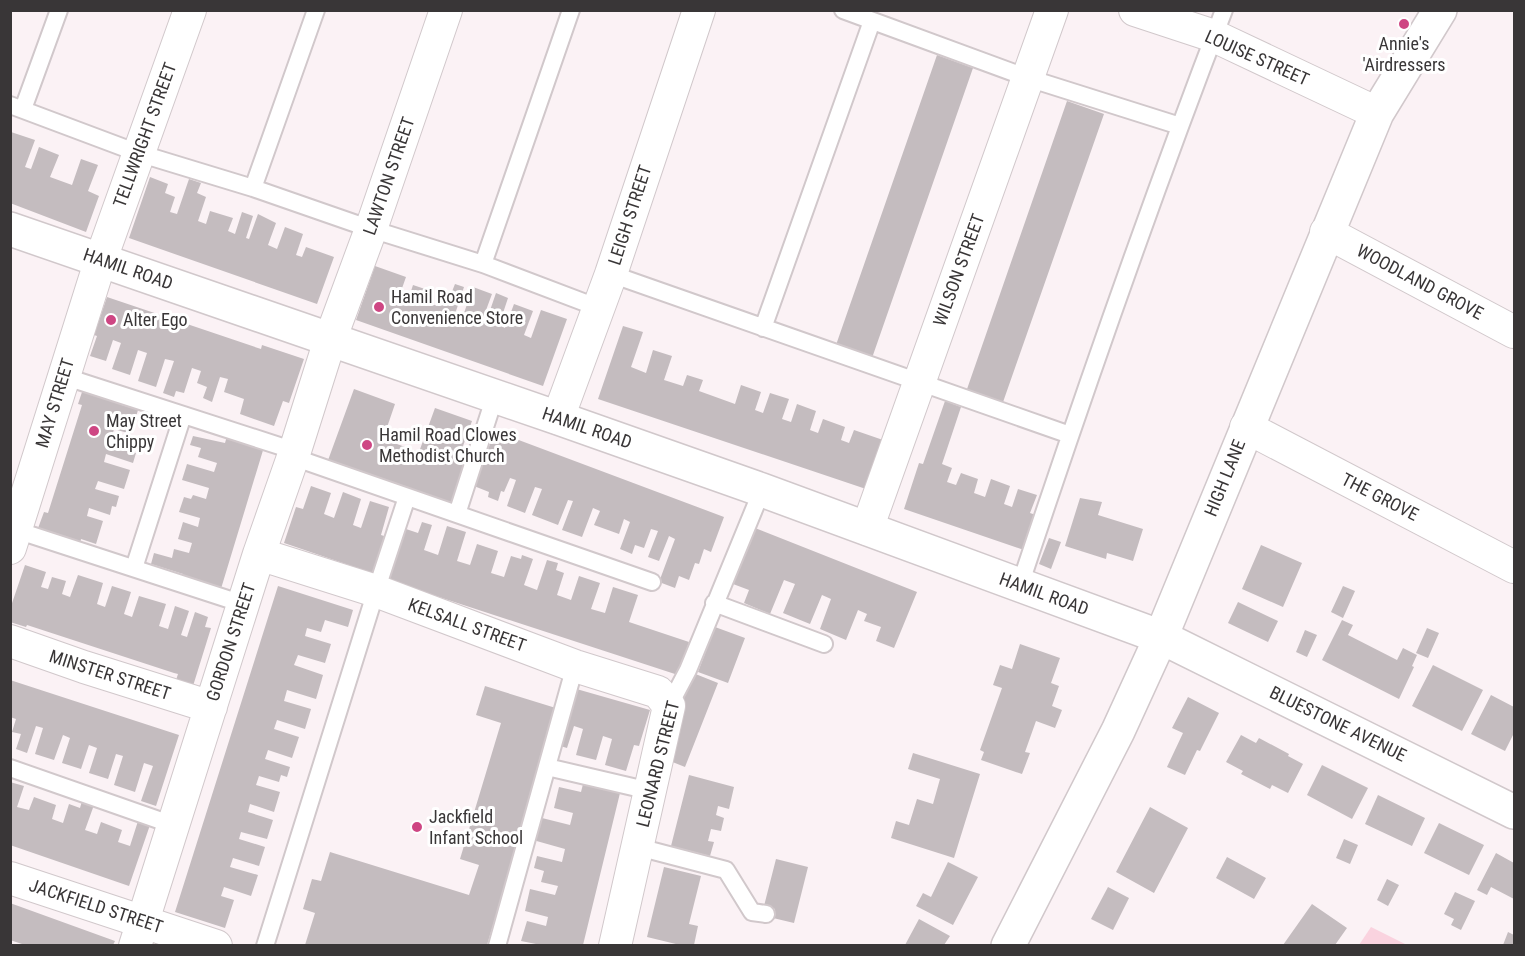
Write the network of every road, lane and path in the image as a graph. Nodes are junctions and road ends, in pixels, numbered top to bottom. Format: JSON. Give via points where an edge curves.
{"nodes":[{"id":1,"x":59,"y":10,"type":"edge"},
{"id":2,"x":190,"y":10,"type":"edge"},
{"id":3,"x":316,"y":10,"type":"edge"},
{"id":4,"x":446,"y":10,"type":"edge"},
{"id":5,"x":571,"y":10,"type":"edge"},
{"id":6,"x":699,"y":10,"type":"edge"},
{"id":7,"x":843,"y":10,"type":"edge"},
{"id":8,"x":1052,"y":10,"type":"edge"},
{"id":9,"x":1135,"y":10,"type":"edge"},
{"id":10,"x":1440,"y":10,"type":"edge"},
{"id":11,"x":872,"y":21,"type":"junction"},
{"id":12,"x":1219,"y":23,"type":"edge"},
{"id":13,"x":1028,"y":78,"type":"junction"},
{"id":14,"x":17,"y":107,"type":"edge"},
{"id":15,"x":1377,"y":113,"type":"junction"},
{"id":16,"x":1180,"y":126,"type":"junction"},
{"id":17,"x":138,"y":153,"type":"junction"},
{"id":18,"x":253,"y":188,"type":"junction"},
{"id":19,"x":10,"y":229,"type":"edge"},
{"id":20,"x":370,"y":229,"type":"junction"},
{"id":21,"x":1326,"y":232,"type":"junction"},
{"id":22,"x":101,"y":259,"type":"junction"},
{"id":23,"x":483,"y":264,"type":"junction"},
{"id":24,"x":611,"y":274,"type":"junction"},
{"id":25,"x":599,"y":308,"type":"junction"},
{"id":26,"x":763,"y":328,"type":"junction"},
{"id":27,"x":1515,"y":332,"type":"edge"},
{"id":28,"x":330,"y":340,"type":"junction"},
{"id":29,"x":63,"y":376,"type":"junction"},
{"id":30,"x":919,"y":383,"type":"junction"},
{"id":31,"x":495,"y":396,"type":"junction"},
{"id":32,"x":183,"y":415,"type":"junction"},
{"id":33,"x":558,"y":418,"type":"junction"},
{"id":34,"x":1246,"y":427,"type":"junction"},
{"id":35,"x":1070,"y":435,"type":"junction"},
{"id":36,"x":294,"y":454,"type":"junction"},
{"id":37,"x":762,"y":490,"type":"junction"},
{"id":38,"x":407,"y":497,"type":"junction"},
{"id":39,"x":458,"y":514,"type":"junction"},
{"id":40,"x":867,"y":529,"type":"junction"},
{"id":41,"x":13,"y":539,"type":"edge"},
{"id":42,"x":259,"y":554,"type":"junction"},
{"id":43,"x":1515,"y":567,"type":"edge"},
{"id":44,"x":134,"y":568,"type":"junction"},
{"id":45,"x":652,"y":582,"type":"dead end"},
{"id":46,"x":1020,"y":585,"type":"junction"},
{"id":47,"x":376,"y":591,"type":"junction"},
{"id":48,"x":714,"y":603,"type":"junction"},
{"id":49,"x":243,"y":604,"type":"junction"},
{"id":50,"x":1161,"y":637,"type":"junction"},
{"id":51,"x":10,"y":641,"type":"edge"},
{"id":52,"x":824,"y":644,"type":"dead end"},
{"id":53,"x":575,"y":666,"type":"junction"},
{"id":54,"x":669,"y":706,"type":"junction"},
{"id":55,"x":211,"y":707,"type":"junction"},
{"id":56,"x":547,"y":767,"type":"junction"},
{"id":57,"x":10,"y":768,"type":"edge"},
{"id":58,"x":650,"y":791,"type":"junction"},
{"id":59,"x":1515,"y":812,"type":"edge"},
{"id":60,"x":173,"y":825,"type":"junction"},
{"id":61,"x":638,"y":847,"type":"junction"},
{"id":62,"x":10,"y":878,"type":"edge"},
{"id":63,"x":766,"y":914,"type":"dead end"},
{"id":64,"x":139,"y":933,"type":"edge"},
{"id":65,"x":216,"y":945,"type":"edge"},
{"id":66,"x":265,"y":945,"type":"edge"},
{"id":67,"x":497,"y":945,"type":"edge"},
{"id":68,"x":615,"y":945,"type":"edge"},
{"id":69,"x":1008,"y":945,"type":"edge"}],
"edges":[{"from":1,"to":14,"type":"lane"},
{"from":2,"to":17,"type":"street","name":"TELLWRIGHT STREET"},
{"from":3,"to":18,"type":"lane"},
{"from":4,"to":20,"type":"street","name":"LAWTON STREET"},
{"from":5,"to":23,"type":"lane"},
{"from":6,"to":24,"type":"street","name":"LEIGH STREET"},
{"from":7,"to":11,"type":"lane"},
{"from":8,"to":13,"type":"street","name":"WILSON STREET"},
{"from":9,"to":12,"type":"street","name":"LOUISE STREET"},
{"from":10,"to":15,"type":"street","name":"HIGH LANE"},
{"from":11,"to":13,"type":"lane"},
{"from":11,"to":26,"type":"lane"},
{"from":12,"to":15,"type":"street","name":"LOUISE STREET"},
{"from":12,"to":16,"type":"lane"},
{"from":13,"to":16,"type":"lane"},
{"from":13,"to":30,"type":"street","name":"WILSON STREET"},
{"from":14,"to":17,"type":"lane"},
{"from":15,"to":21,"type":"street","name":"HIGH LANE"},
{"from":16,"to":35,"type":"lane"},
{"from":17,"to":18,"type":"lane"},
{"from":17,"to":22,"type":"street","name":"TELLWRIGHT STREET"},
{"from":18,"to":20,"type":"lane"},
{"from":19,"to":22,"type":"street","name":"HAMIL ROAD"},
{"from":20,"to":23,"type":"lane"},
{"from":20,"to":28,"type":"street","name":"LAWTON STREET"},
{"from":21,"to":27,"type":"street","name":"WOODLAND GROVE"},
{"from":21,"to":34,"type":"street","name":"HIGH LANE"},
{"from":22,"to":28,"type":"street","name":"HAMIL ROAD"},
{"from":22,"to":29,"type":"street","name":"MAY STREET"},
{"from":23,"to":25,"type":"lane"},
{"from":24,"to":25,"type":"street","name":"LEIGH STREET"},
{"from":24,"to":26,"type":"lane"},
{"from":25,"to":33,"type":"street","name":"LEIGH STREET"},
{"from":26,"to":30,"type":"lane"},
{"from":28,"to":31,"type":"street","name":"HAMIL ROAD"},
{"from":28,"to":36,"type":"street","name":"GORDON STREET"},
{"from":29,"to":32,"type":"lane"},
{"from":29,"to":41,"type":"street","name":"MAY STREET"},
{"from":30,"to":35,"type":"lane"},
{"from":30,"to":40,"type":"street","name":"WILSON STREET"},
{"from":31,"to":33,"type":"street","name":"HAMIL ROAD"},
{"from":31,"to":39,"type":"lane"},
{"from":32,"to":36,"type":"lane"},
{"from":32,"to":44,"type":"lane"},
{"from":33,"to":37,"type":"street","name":"HAMIL ROAD"},
{"from":34,"to":43,"type":"street","name":"THE GROVE"},
{"from":34,"to":50,"type":"street","name":"HIGH LANE"},
{"from":35,"to":46,"type":"lane"},
{"from":36,"to":38,"type":"lane"},
{"from":36,"to":42,"type":"street","name":"GORDON STREET"},
{"from":37,"to":40,"type":"street","name":"HAMIL ROAD"},
{"from":37,"to":48,"type":"lane","name":"LEONARD STREET"},
{"from":38,"to":39,"type":"lane"},
{"from":38,"to":47,"type":"lane"},
{"from":39,"to":45,"type":"lane"},
{"from":40,"to":46,"type":"street","name":"HAMIL ROAD"},
{"from":41,"to":44,"type":"lane"},
{"from":42,"to":47,"type":"street","name":"KELSALL STREET"},
{"from":42,"to":49,"type":"street","name":"GORDON STREET"},
{"from":44,"to":49,"type":"lane"},
{"from":46,"to":50,"type":"street","name":"HAMIL ROAD"},
{"from":47,"to":53,"type":"street","name":"KELSALL STREET"},
{"from":47,"to":66,"type":"lane"},
{"from":48,"to":52,"type":"lane"},
{"from":48,"to":54,"type":"lane","name":"LEONARD STREET"},
{"from":49,"to":55,"type":"street","name":"GORDON STREET"},
{"from":50,"to":59,"type":"street","name":"BLUESTONE AVENUE"},
{"from":50,"to":69,"type":"street","name":"HIGH LANE","via":[[1118,731]]},
{"from":51,"to":55,"type":"street","name":"MINSTER STREET"},
{"from":53,"to":54,"type":"street","name":"KELSALL STREET","via":[[658,692]]},
{"from":53,"to":56,"type":"lane"},
{"from":54,"to":58,"type":"street","name":"LEONARD STREET"},
{"from":55,"to":60,"type":"street","name":"GORDON STREET"},
{"from":56,"to":58,"type":"lane"},
{"from":56,"to":67,"type":"lane"},
{"from":57,"to":60,"type":"lane"},
{"from":58,"to":61,"type":"street","name":"LEONARD STREET"},
{"from":60,"to":64,"type":"street","name":"GORDON STREET"},
{"from":61,"to":63,"type":"lane","via":[[726,870],[752,912]]},
{"from":61,"to":68,"type":"street","name":"LEONARD STREET"},
{"from":62,"to":64,"type":"street","name":"JACKFIELD STREET"},
{"from":64,"to":65,"type":"street","name":"JACKFIELD STREET"}]}
